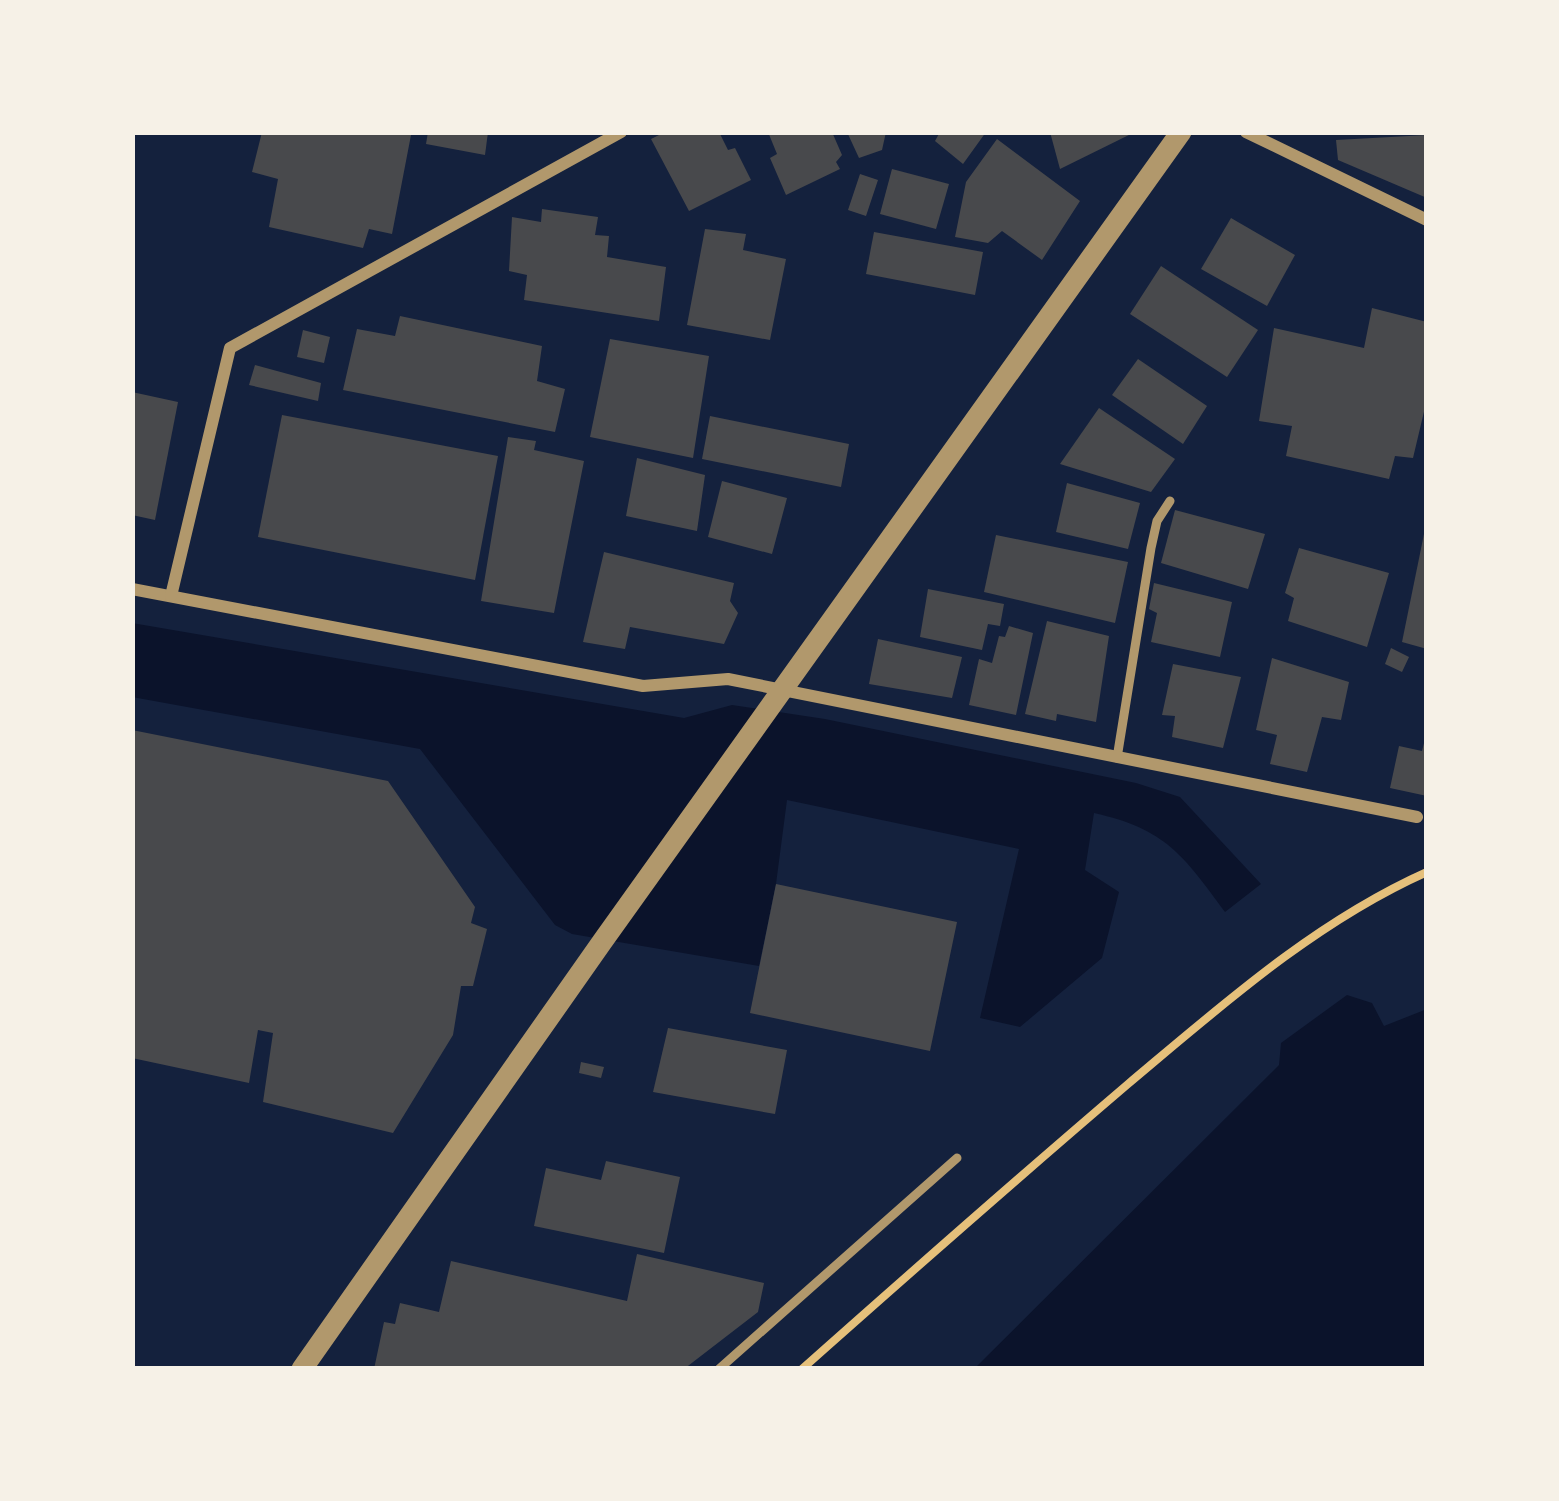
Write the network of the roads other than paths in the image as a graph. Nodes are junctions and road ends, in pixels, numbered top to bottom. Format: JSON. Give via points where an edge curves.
{"nodes":[{"id":1,"x":621,"y":132,"type":"edge"},
{"id":2,"x":1181,"y":132,"type":"edge"},
{"id":3,"x":1246,"y":132,"type":"edge"},
{"id":4,"x":1427,"y":220,"type":"edge"},
{"id":5,"x":1170,"y":501,"type":"dead end"},
{"id":6,"x":132,"y":589,"type":"edge"},
{"id":7,"x":171,"y":596,"type":"junction"},
{"id":8,"x":782,"y":690,"type":"junction"},
{"id":9,"x":1117,"y":758,"type":"junction"},
{"id":10,"x":1417,"y":817,"type":"dead end"},
{"id":11,"x":957,"y":1158,"type":"dead end"},
{"id":12,"x":302,"y":1369,"type":"edge"},
{"id":13,"x":718,"y":1369,"type":"edge"}],
"edges":[{"from":1,"to":7,"type":"street","via":[[230,348]]},
{"from":2,"to":8,"type":"street"},
{"from":3,"to":4,"type":"street"},
{"from":5,"to":9,"type":"lane","via":[[1150,548]]},
{"from":6,"to":7,"type":"street"},
{"from":7,"to":8,"type":"street","via":[[644,686],[728,680]]},
{"from":8,"to":9,"type":"street"},
{"from":8,"to":12,"type":"street"},
{"from":9,"to":10,"type":"street"},
{"from":11,"to":13,"type":"lane"}]}
